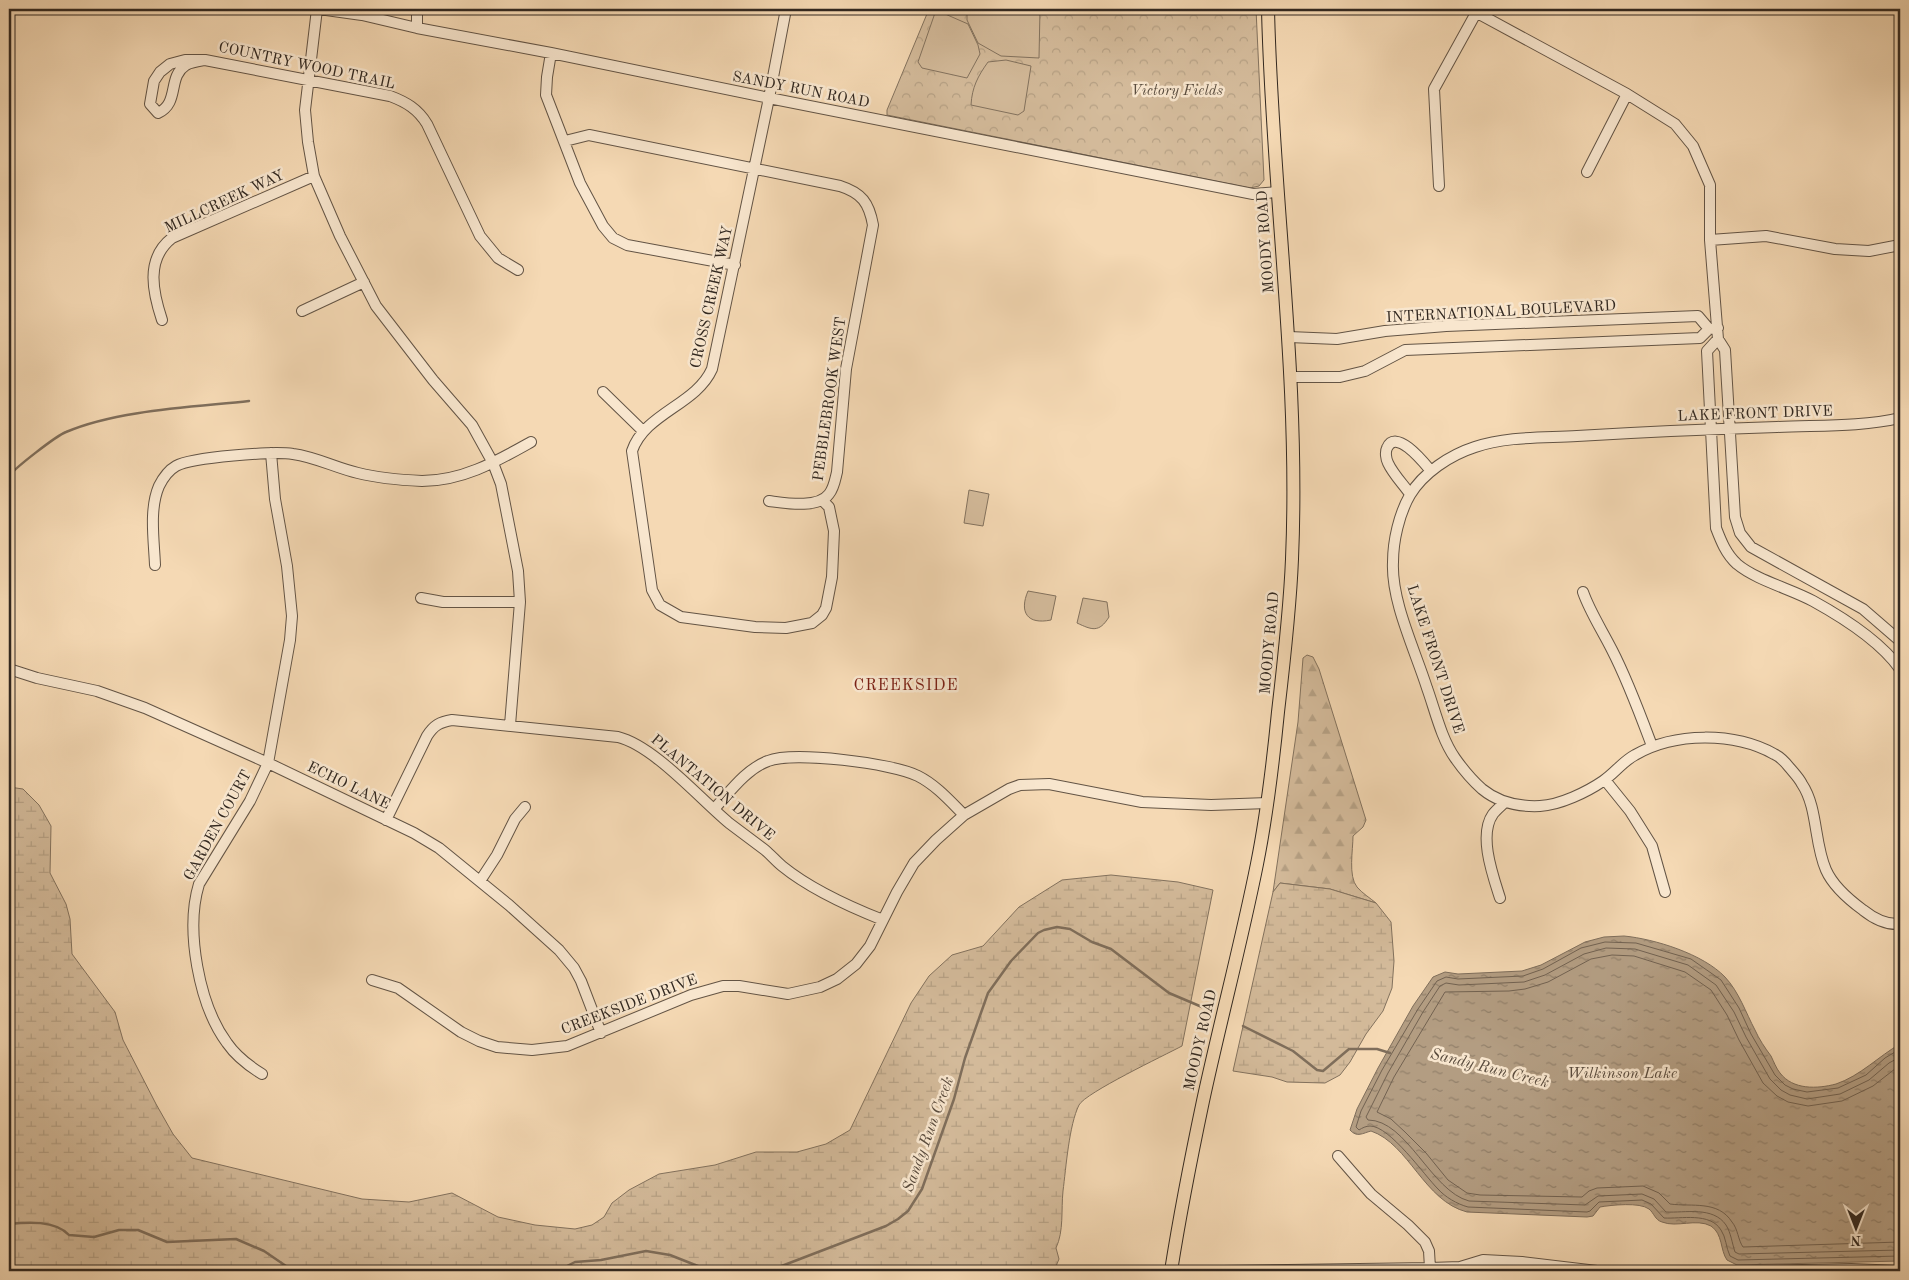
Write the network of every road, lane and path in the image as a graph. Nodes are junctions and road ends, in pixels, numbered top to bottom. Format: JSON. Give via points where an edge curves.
{"nodes":[{"id":1,"x":318,"y":9,"type":"edge"},
{"id":2,"x":417,"y":9,"type":"edge"},
{"id":3,"x":786,"y":9,"type":"edge"},
{"id":4,"x":1268,"y":9,"type":"edge"},
{"id":5,"x":1473,"y":11,"type":"edge"},
{"id":6,"x":417,"y":28,"type":"junction"},
{"id":7,"x":551,"y":53,"type":"junction"},
{"id":8,"x":205,"y":60,"type":"junction"},
{"id":9,"x":307,"y":79,"type":"junction"},
{"id":10,"x":1627,"y":94,"type":"junction"},
{"id":11,"x":770,"y":98,"type":"junction"},
{"id":12,"x":565,"y":141,"type":"junction"},
{"id":13,"x":755,"y":169,"type":"junction"},
{"id":14,"x":1587,"y":172,"type":"dead end"},
{"id":15,"x":314,"y":176,"type":"junction"},
{"id":16,"x":1439,"y":186,"type":"dead end"},
{"id":17,"x":1277,"y":192,"type":"junction"},
{"id":18,"x":1710,"y":240,"type":"junction"},
{"id":19,"x":1900,"y":245,"type":"edge"},
{"id":20,"x":735,"y":265,"type":"junction"},
{"id":21,"x":518,"y":270,"type":"dead end"},
{"id":22,"x":364,"y":282,"type":"junction"},
{"id":23,"x":302,"y":311,"type":"dead end"},
{"id":24,"x":162,"y":320,"type":"dead end"},
{"id":25,"x":1715,"y":332,"type":"junction"},
{"id":26,"x":1289,"y":338,"type":"junction"},
{"id":27,"x":1291,"y":377,"type":"junction"},
{"id":28,"x":602,"y":392,"type":"dead end"},
{"id":29,"x":1900,"y":418,"type":"edge"},
{"id":30,"x":1712,"y":429,"type":"junction"},
{"id":31,"x":1729,"y":429,"type":"junction"},
{"id":32,"x":643,"y":431,"type":"junction"},
{"id":33,"x":531,"y":442,"type":"dead end"},
{"id":34,"x":271,"y":453,"type":"junction"},
{"id":35,"x":493,"y":463,"type":"junction"},
{"id":36,"x":1431,"y":471,"type":"junction"},
{"id":37,"x":1410,"y":494,"type":"junction"},
{"id":38,"x":822,"y":500,"type":"junction"},
{"id":39,"x":769,"y":501,"type":"dead end"},
{"id":40,"x":155,"y":565,"type":"dead end"},
{"id":41,"x":1582,"y":592,"type":"dead end"},
{"id":42,"x":421,"y":598,"type":"dead end"},
{"id":43,"x":520,"y":602,"type":"junction"},
{"id":44,"x":729,"y":624,"type":"joint"},
{"id":45,"x":1900,"y":642,"type":"edge"},
{"id":46,"x":1889,"y":656,"type":"junction"},
{"id":47,"x":9,"y":668,"type":"edge"},
{"id":48,"x":1900,"y":669,"type":"edge"},
{"id":49,"x":510,"y":726,"type":"junction"},
{"id":50,"x":1652,"y":746,"type":"junction"},
{"id":51,"x":268,"y":763,"type":"junction"},
{"id":52,"x":1605,"y":780,"type":"junction"},
{"id":53,"x":1268,"y":803,"type":"junction"},
{"id":54,"x":1504,"y":803,"type":"junction"},
{"id":55,"x":526,"y":807,"type":"dead end"},
{"id":56,"x":714,"y":809,"type":"junction"},
{"id":57,"x":964,"y":815,"type":"junction"},
{"id":58,"x":386,"y":820,"type":"junction"},
{"id":59,"x":480,"y":881,"type":"junction"},
{"id":60,"x":1665,"y":892,"type":"dead end"},
{"id":61,"x":1500,"y":898,"type":"dead end"},
{"id":62,"x":883,"y":920,"type":"junction"},
{"id":63,"x":1900,"y":924,"type":"edge"},
{"id":64,"x":372,"y":980,"type":"dead end"},
{"id":65,"x":601,"y":1033,"type":"junction"},
{"id":66,"x":262,"y":1074,"type":"dead end"},
{"id":67,"x":1338,"y":1156,"type":"dead end"},
{"id":68,"x":1430,"y":1268,"type":"junction"},
{"id":69,"x":1171,"y":1271,"type":"edge"},
{"id":70,"x":1223,"y":1271,"type":"edge"},
{"id":71,"x":1597,"y":1271,"type":"edge"},
{"id":72,"x":1751,"y":1271,"type":"edge"},
{"id":73,"x":1900,"y":1271,"type":"edge"}],
"edges":[{"from":1,"to":6,"type":"street","name":"SANDY RUN ROAD"},
{"from":1,"to":9,"type":"street"},
{"from":2,"to":6,"type":"street"},
{"from":3,"to":11,"type":"street","name":"CROSS CREEK WAY"},
{"from":4,"to":17,"type":"main road","name":"MOODY ROAD"},
{"from":5,"to":10,"type":"street"},
{"from":5,"to":16,"type":"street","via":[[1434,89]]},
{"from":6,"to":7,"type":"street","name":"SANDY RUN ROAD"},
{"from":7,"to":11,"type":"street","name":"SANDY RUN ROAD"},
{"from":7,"to":12,"type":"street","via":[[546,95]]},
{"from":8,"to":8,"type":"street","name":"COUNTRY WOOD TRAIL","via":[[185,60],[170,64],[160,72],[154,81],[150,104],[158,113],[169,105],[177,74],[186,65]]},
{"from":8,"to":9,"type":"street","name":"COUNTRY WOOD TRAIL"},
{"from":9,"to":15,"type":"street","via":[[305,110]]},
{"from":9,"to":21,"type":"street","name":"COUNTRY WOOD TRAIL","via":[[390,96],[406,102],[421,114],[480,236],[498,258]]},
{"from":10,"to":14,"type":"street"},
{"from":10,"to":18,"type":"street","via":[[1675,124],[1693,146],[1710,185]]},
{"from":11,"to":13,"type":"street","name":"CROSS CREEK WAY"},
{"from":11,"to":17,"type":"street","name":"SANDY RUN ROAD","via":[[1253,194]]},
{"from":12,"to":13,"type":"street","name":"PEBBLEBROOK WEST","via":[[589,135]]},
{"from":12,"to":20,"type":"street","via":[[580,183],[613,238],[636,247]]},
{"from":13,"to":20,"type":"street","name":"CROSS CREEK WAY"},
{"from":13,"to":38,"type":"street","name":"PEBBLEBROOK WEST","via":[[851,190],[859,195],[871,212],[871,238],[846,369],[837,472],[829,495]]},
{"from":15,"to":22,"type":"street"},
{"from":15,"to":24,"type":"street","name":"MILLCREEK WAY","via":[[166,243],[154,269],[154,294]]},
{"from":17,"to":26,"type":"main road","name":"MOODY ROAD"},
{"from":18,"to":19,"type":"street","via":[[1766,236],[1835,249],[1869,251]]},
{"from":18,"to":25,"type":"street"},
{"from":20,"to":32,"type":"street","name":"CROSS CREEK WAY","via":[[708,379]]},
{"from":22,"to":23,"type":"street"},
{"from":22,"to":35,"type":"street","via":[[382,314],[472,425]]},
{"from":25,"to":26,"type":"street","name":"INTERNATIONAL BOULEVARD","via":[[1698,316],[1446,326],[1338,339]]},
{"from":25,"to":27,"type":"street","via":[[1700,338],[1405,350],[1365,372],[1340,377]]},
{"from":25,"to":30,"type":"street","via":[[1708,351]]},
{"from":25,"to":31,"type":"street","via":[[1726,350]]},
{"from":26,"to":27,"type":"main road","name":"MOODY ROAD"},
{"from":27,"to":53,"type":"main road","name":"MOODY ROAD","via":[[1294,451],[1292,559]]},
{"from":28,"to":32,"type":"street"},
{"from":29,"to":31,"type":"street","name":"LAKE FRONT DRIVE"},
{"from":30,"to":31,"type":"street","name":"LAKE FRONT DRIVE"},
{"from":30,"to":36,"type":"street","name":"LAKE FRONT DRIVE","via":[[1522,439],[1486,444],[1459,453]]},
{"from":30,"to":46,"type":"street","via":[[1716,528],[1724,547],[1737,564],[1764,580],[1813,601],[1861,632]]},
{"from":31,"to":45,"type":"street","via":[[1735,517],[1740,533],[1751,547],[1863,610]]},
{"from":32,"to":44,"type":"street","name":"CROSS CREEK WAY","via":[[632,451],[632,462],[652,590],[660,605],[681,617]]},
{"from":33,"to":35,"type":"street"},
{"from":34,"to":35,"type":"street","via":[[310,457],[358,473],[423,481],[454,478]]},
{"from":34,"to":40,"type":"street","via":[[192,460],[171,470],[164,477],[155,498]]},
{"from":34,"to":51,"type":"street","name":"GARDEN COURT","via":[[292,616]]},
{"from":35,"to":43,"type":"street","via":[[509,521]]},
{"from":36,"to":37,"type":"street","name":"LAKE FRONT DRIVE"},
{"from":36,"to":37,"type":"street","via":[[1402,442],[1389,444],[1387,462]]},
{"from":37,"to":54,"type":"street","name":"LAKE FRONT DRIVE","via":[[1400,520],[1392,563],[1395,590],[1454,756],[1482,789]]},
{"from":38,"to":39,"type":"street","via":[[801,504]]},
{"from":38,"to":44,"type":"street","name":"PEBBLEBROOK WEST","via":[[829,508],[834,531],[832,578],[822,615],[812,623],[786,628]]},
{"from":41,"to":50,"type":"street","via":[[1633,694]]},
{"from":42,"to":43,"type":"street","via":[[443,602]]},
{"from":43,"to":49,"type":"street"},
{"from":45,"to":46,"type":"street"},
{"from":46,"to":48,"type":"street"},
{"from":47,"to":51,"type":"street","name":"ECHO LANE","via":[[113,696]]},
{"from":49,"to":56,"type":"street","name":"PLANTATION DRIVE","via":[[629,739],[665,765]]},
{"from":49,"to":58,"type":"street","name":"PLANTATION DRIVE","via":[[452,720],[433,726]]},
{"from":50,"to":52,"type":"street","name":"LAKE FRONT DRIVE","via":[[1634,755]]},
{"from":50,"to":63,"type":"street","name":"LAKE FRONT DRIVE","via":[[1701,737],[1743,742],[1779,756],[1804,786],[1826,870],[1838,889],[1871,917],[1892,925]]},
{"from":51,"to":58,"type":"street","name":"ECHO LANE"},
{"from":51,"to":66,"type":"street","name":"GARDEN COURT","via":[[250,801],[199,884],[194,922],[201,985],[213,1020],[228,1044]]},
{"from":52,"to":54,"type":"street","name":"LAKE FRONT DRIVE","via":[[1563,802],[1542,806]]},
{"from":52,"to":60,"type":"street","via":[[1630,810],[1652,846]]},
{"from":53,"to":57,"type":"street","name":"CREEKSIDE DRIVE","via":[[1142,802],[1076,788],[1033,784],[1009,789]]},
{"from":53,"to":69,"type":"main road","name":"MOODY ROAD","via":[[1203,1102]]},
{"from":54,"to":61,"type":"street","via":[[1492,814],[1486,845]]},
{"from":55,"to":59,"type":"street","via":[[515,819]]},
{"from":56,"to":57,"type":"street","via":[[759,765],[795,757],[902,769],[934,787]]},
{"from":56,"to":62,"type":"street","name":"PLANTATION DRIVE","via":[[796,876]]},
{"from":57,"to":62,"type":"street","name":"CREEKSIDE DRIVE","via":[[914,864]]},
{"from":58,"to":59,"type":"street","name":"ECHO LANE","via":[[439,848]]},
{"from":59,"to":65,"type":"street","name":"ECHO LANE","via":[[559,950],[574,968]]},
{"from":62,"to":65,"type":"street","name":"CREEKSIDE DRIVE","via":[[870,946],[856,964],[820,987],[788,994],[723,986],[690,995]]},
{"from":64,"to":65,"type":"street","name":"CREEKSIDE DRIVE","via":[[398,988],[461,1032],[497,1047],[532,1050],[567,1046]]},
{"from":67,"to":68,"type":"street","via":[[1371,1194],[1425,1242]]},
{"from":68,"to":70,"type":"street"},
{"from":68,"to":71,"type":"street","via":[[1460,1267],[1483,1260]]},
{"from":72,"to":73,"type":"street"}]}
